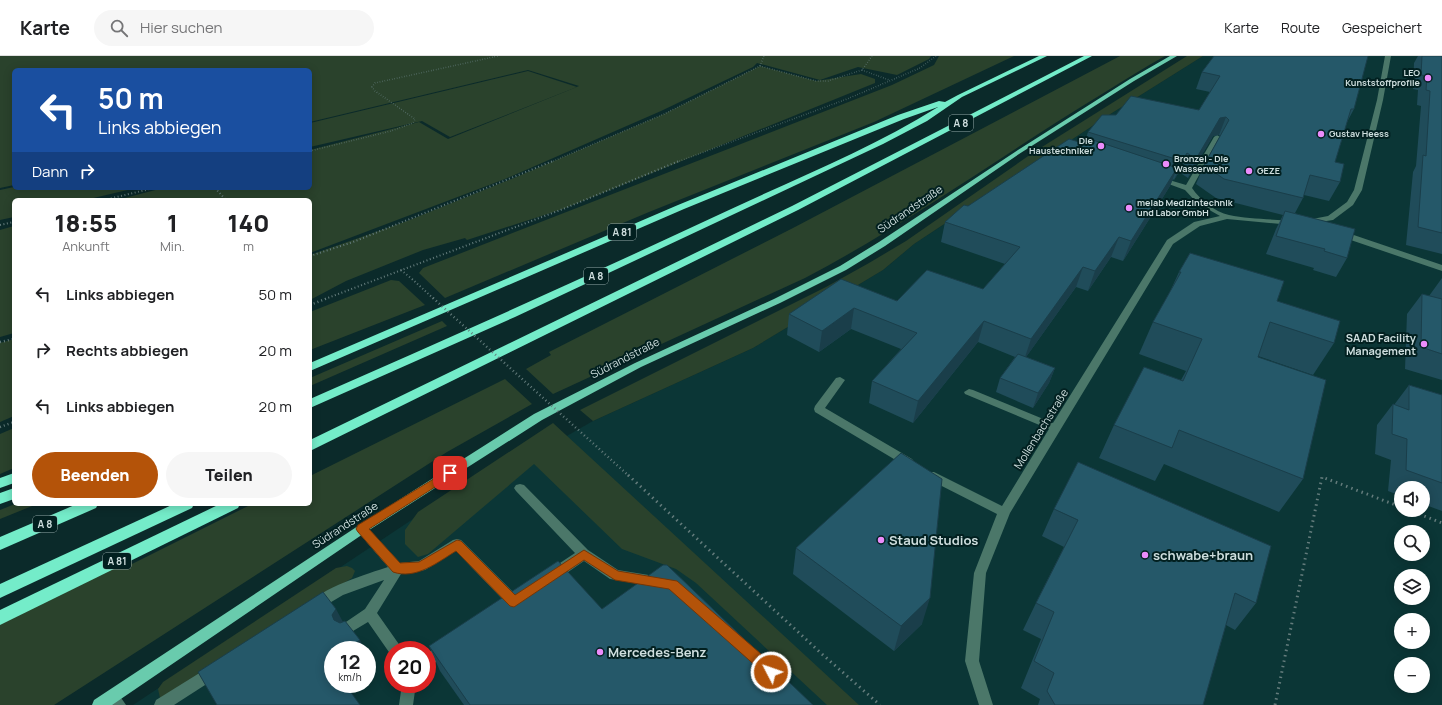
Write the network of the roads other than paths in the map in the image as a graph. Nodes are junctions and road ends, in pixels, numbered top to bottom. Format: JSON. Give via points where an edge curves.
{"nodes":[{"id":1,"x":1044,"y":56,"type":"edge"},
{"id":2,"x":1089,"y":56,"type":"edge"},
{"id":3,"x":1174,"y":56,"type":"edge"},
{"id":4,"x":1388,"y":56,"type":"edge"},
{"id":5,"x":960,"y":96,"type":"junction"},
{"id":6,"x":1217,"y":137,"type":"edge"},
{"id":7,"x":1151,"y":176,"type":"edge"},
{"id":8,"x":1188,"y":188,"type":"junction"},
{"id":9,"x":1226,"y":217,"type":"junction"},
{"id":10,"x":1318,"y":222,"type":"junction"},
{"id":11,"x":1442,"y":268,"type":"edge"},
{"id":12,"x":312,"y":366,"type":"edge"},
{"id":13,"x":840,"y":380,"type":"dead end"},
{"id":14,"x":969,"y":392,"type":"dead end"},
{"id":15,"x":312,"y":403,"type":"edge"},
{"id":16,"x":1056,"y":428,"type":"junction"},
{"id":17,"x":347,"y":429,"type":"junction"},
{"id":18,"x":312,"y":445,"type":"edge"},
{"id":19,"x":312,"y":454,"type":"edge"},
{"id":20,"x":12,"y":479,"type":"edge"},
{"id":21,"x":0,"y":483,"type":"edge"},
{"id":22,"x":520,"y":488,"type":"dead end"},
{"id":23,"x":12,"y":494,"type":"edge"},
{"id":24,"x":0,"y":499,"type":"edge"},
{"id":25,"x":86,"y":506,"type":"edge"},
{"id":26,"x":183,"y":506,"type":"edge"},
{"id":27,"x":229,"y":506,"type":"edge"},
{"id":28,"x":1004,"y":512,"type":"junction"},
{"id":29,"x":362,"y":529,"type":"junction"},
{"id":30,"x":0,"y":544,"type":"edge"},
{"id":31,"x":584,"y":554,"type":"junction"},
{"id":32,"x":397,"y":568,"type":"junction"},
{"id":33,"x":544,"y":581,"type":"edge"},
{"id":34,"x":672,"y":584,"type":"edge"},
{"id":35,"x":0,"y":591,"type":"edge"},
{"id":36,"x":526,"y":594,"type":"edge"},
{"id":37,"x":514,"y":602,"type":"junction"},
{"id":38,"x":502,"y":610,"type":"edge"},
{"id":39,"x":305,"y":612,"type":"edge"},
{"id":40,"x":370,"y":613,"type":"junction"},
{"id":41,"x":0,"y":618,"type":"edge"},
{"id":42,"x":348,"y":628,"type":"edge"},
{"id":43,"x":390,"y":641,"type":"edge"},
{"id":44,"x":453,"y":643,"type":"edge"},
{"id":45,"x":436,"y":655,"type":"edge"},
{"id":46,"x":227,"y":663,"type":"edge"},
{"id":47,"x":408,"y":693,"type":"edge"},
{"id":48,"x":116,"y":701,"type":"edge"},
{"id":49,"x":100,"y":705,"type":"edge"},
{"id":50,"x":161,"y":705,"type":"edge"},
{"id":51,"x":406,"y":705,"type":"edge"},
{"id":52,"x":986,"y":705,"type":"edge"}],
"edges":[{"from":1,"to":5,"type":"highway","number":"A 8"},
{"from":2,"to":17,"type":"highway","number":"A 8","via":[[795,208]]},
{"from":3,"to":29,"type":"main road","name":"Südrandstraße","via":[[1112,93],[843,268],[638,365],[538,417]]},
{"from":4,"to":10,"type":"street","name":"Mollenbachstraße","via":[[1358,190],[1350,203],[1330,218]]},
{"from":5,"to":12,"type":"highway","number":"A 81","via":[[681,207]]},
{"from":5,"to":15,"type":"highway","number":"A 8","via":[[912,126],[660,246]]},
{"from":6,"to":8,"type":"street"},
{"from":7,"to":8,"type":"street"},
{"from":8,"to":9,"type":"street","name":"Mollenbachstraße","via":[[1194,198],[1203,205]]},
{"from":9,"to":10,"type":"street","name":"Mollenbachstraße","via":[[1269,222]]},
{"from":9,"to":16,"type":"street","name":"Mollenbachstraße","via":[[1197,224],[1170,242]]},
{"from":10,"to":11,"type":"street","name":"Mollenbachstraße","via":[[1346,236]]},
{"from":13,"to":28,"type":"street","via":[[819,409],[927,474]]},
{"from":14,"to":16,"type":"street"},
{"from":16,"to":28,"type":"street","name":"Mollenbachstraße"},
{"from":17,"to":18,"type":"highway","number":"A 8"},
{"from":17,"to":19,"type":"highway"},
{"from":20,"to":21,"type":"highway"},
{"from":22,"to":31,"type":"street"},
{"from":23,"to":24,"type":"highway"},
{"from":25,"to":30,"type":"highway","number":"A 8"},
{"from":26,"to":35,"type":"highway"},
{"from":27,"to":41,"type":"highway","number":"A 81"},
{"from":28,"to":52,"type":"street","name":"Mollenbachstraße","via":[[980,573],[972,661]]},
{"from":29,"to":32,"type":"street"},
{"from":29,"to":48,"type":"main road","name":"Südrandstraße"},
{"from":31,"to":33,"type":"street"},
{"from":31,"to":34,"type":"street","via":[[615,576]]},
{"from":32,"to":37,"type":"street","via":[[421,566],[457,544]]},
{"from":32,"to":39,"type":"street","via":[[338,591]]},
{"from":32,"to":40,"type":"street"},
{"from":36,"to":37,"type":"street"},
{"from":37,"to":38,"type":"street"},
{"from":40,"to":42,"type":"street"},
{"from":40,"to":43,"type":"street"},
{"from":44,"to":45,"type":"street"},
{"from":46,"to":50,"type":"street"},
{"from":47,"to":51,"type":"street"},
{"from":48,"to":49,"type":"main road","name":"Südrandstraße"}]}
